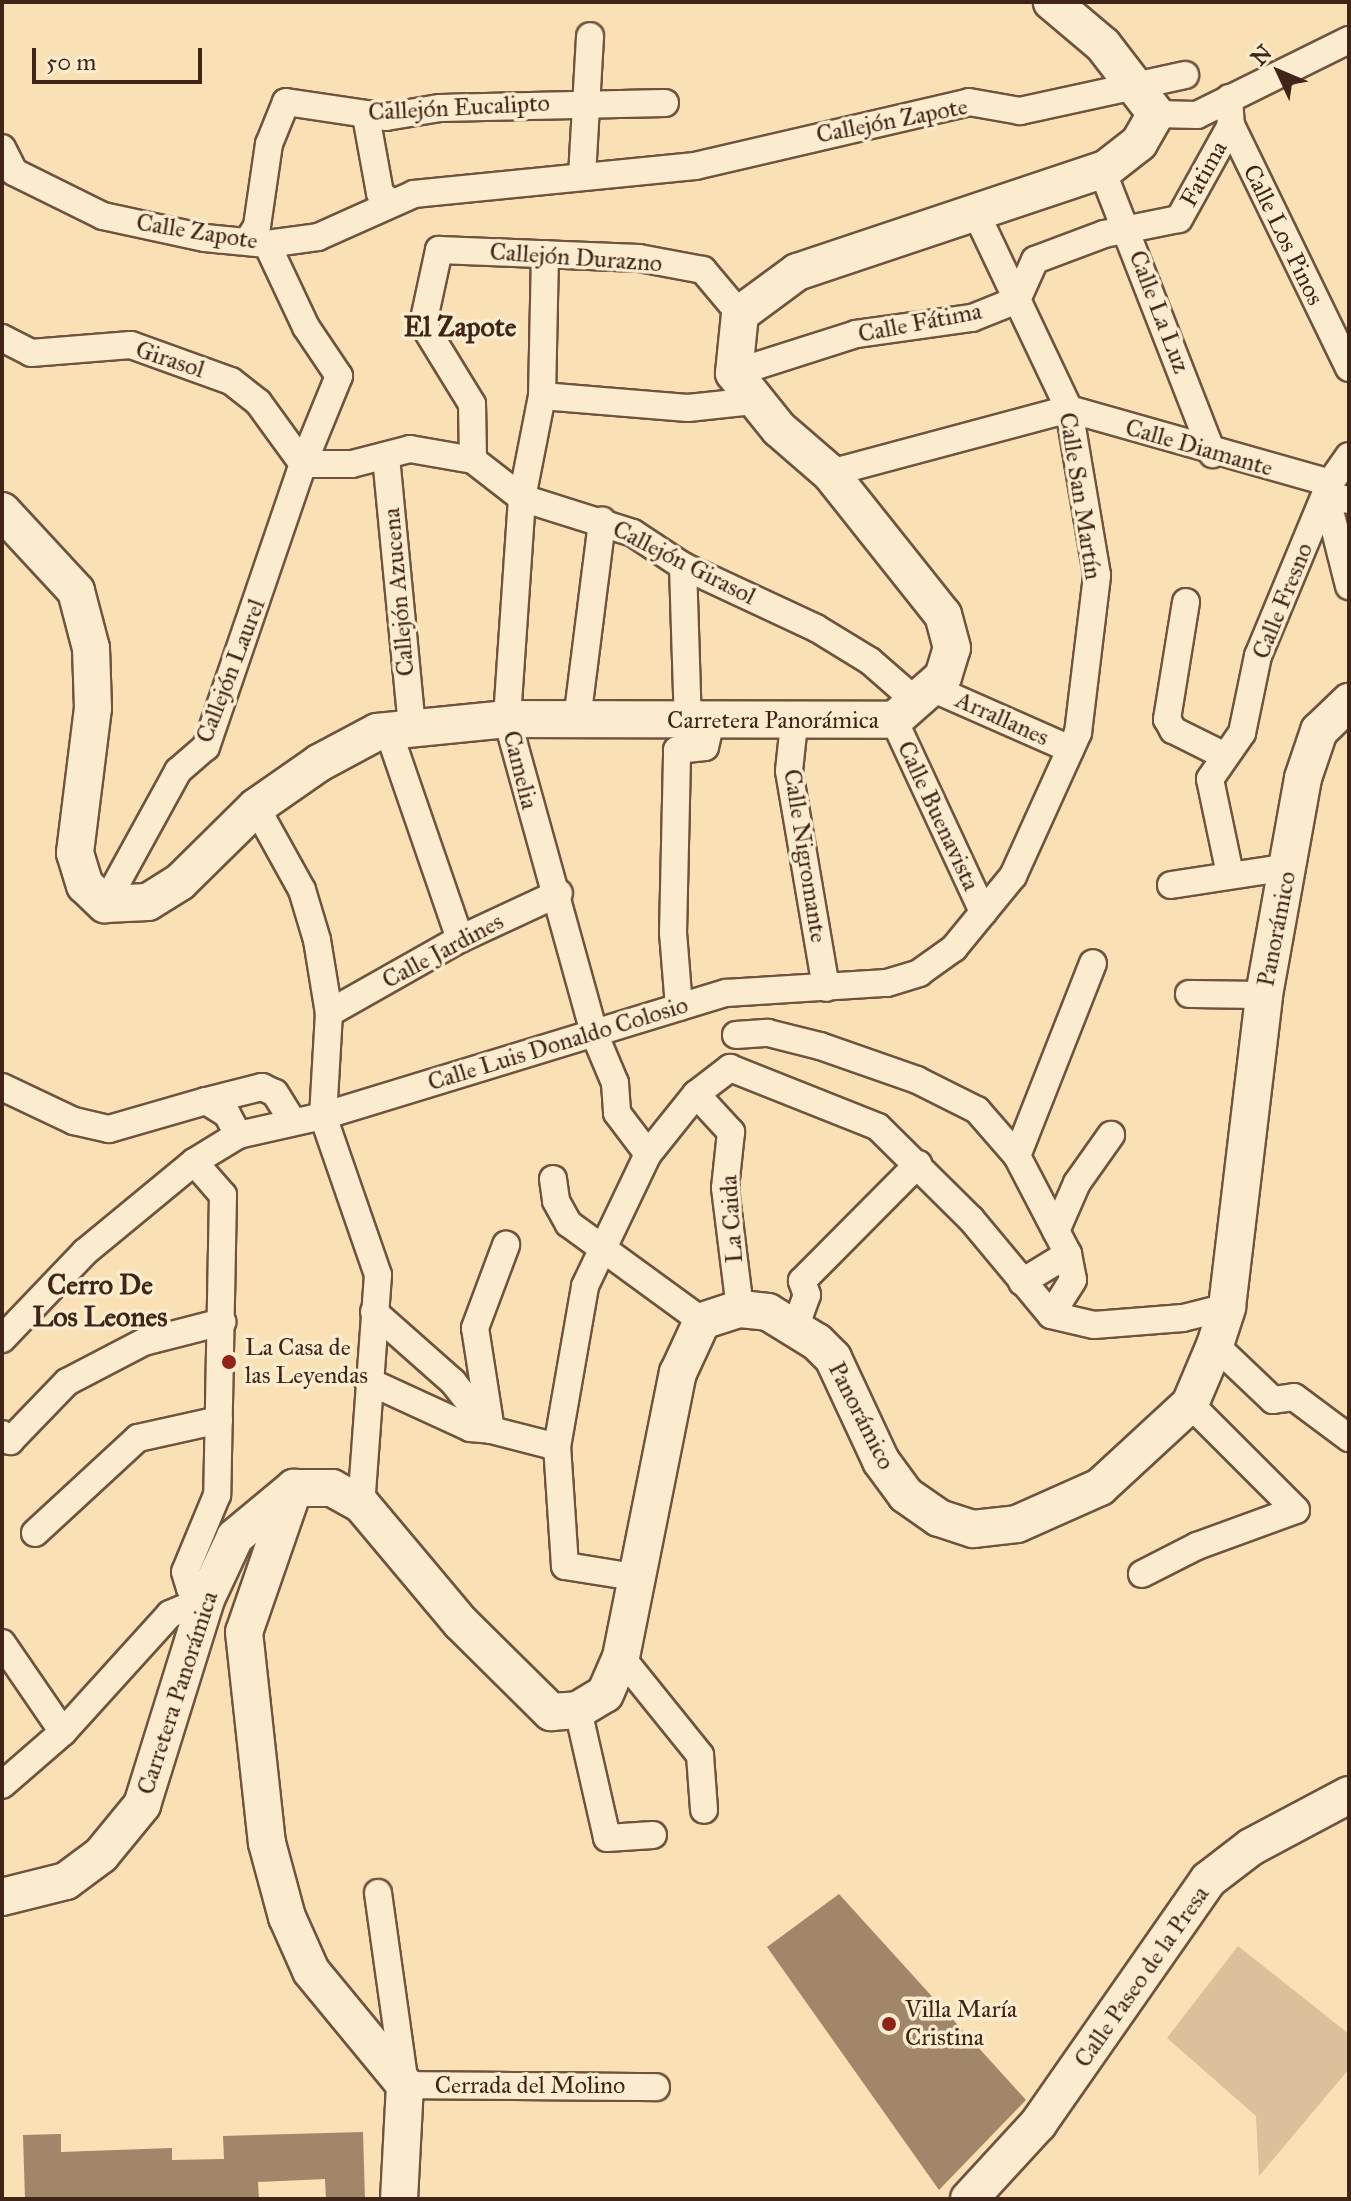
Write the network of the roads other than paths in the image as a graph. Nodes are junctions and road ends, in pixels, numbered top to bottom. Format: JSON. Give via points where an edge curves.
{"nodes":[{"id":1,"x":1052,"y":2,"type":"edge"},
{"id":2,"x":590,"y":36,"type":"dead end"},
{"id":3,"x":1349,"y":40,"type":"edge"},
{"id":4,"x":1185,"y":75,"type":"dead end"},
{"id":5,"x":1229,"y":98,"type":"junction"},
{"id":6,"x":1147,"y":99,"type":"junction"},
{"id":7,"x":586,"y":100,"type":"junction"},
{"id":8,"x":665,"y":103,"type":"dead end"},
{"id":9,"x":366,"y":116,"type":"junction"},
{"id":10,"x":1231,"y":125,"type":"junction"},
{"id":11,"x":2,"y":148,"type":"edge"},
{"id":12,"x":695,"y":166,"type":"joint"},
{"id":13,"x":1102,"y":170,"type":"junction"},
{"id":14,"x":582,"y":176,"type":"junction"},
{"id":15,"x":391,"y":203,"type":"junction"},
{"id":16,"x":975,"y":211,"type":"junction"},
{"id":17,"x":1128,"y":229,"type":"junction"},
{"id":18,"x":258,"y":241,"type":"junction"},
{"id":19,"x":545,"y":254,"type":"junction"},
{"id":20,"x":1017,"y":300,"type":"junction"},
{"id":21,"x":740,"y":314,"type":"junction"},
{"id":22,"x":2,"y":338,"type":"edge"},
{"id":23,"x":1349,"y":368,"type":"edge"},
{"id":24,"x":743,"y":387,"type":"junction"},
{"id":25,"x":542,"y":396,"type":"junction"},
{"id":26,"x":1069,"y":409,"type":"junction"},
{"id":27,"x":1213,"y":454,"type":"junction"},
{"id":28,"x":1349,"y":456,"type":"edge"},
{"id":29,"x":386,"y":457,"type":"junction"},
{"id":30,"x":473,"y":460,"type":"junction"},
{"id":31,"x":303,"y":464,"type":"junction"},
{"id":32,"x":830,"y":473,"type":"junction"},
{"id":33,"x":1335,"y":493,"type":"edge"},
{"id":34,"x":522,"y":498,"type":"junction"},
{"id":35,"x":2,"y":511,"type":"edge"},
{"id":36,"x":602,"y":521,"type":"junction"},
{"id":37,"x":683,"y":566,"type":"junction"},
{"id":38,"x":1349,"y":586,"type":"edge"},
{"id":39,"x":1186,"y":602,"type":"dead end"},
{"id":40,"x":1349,"y":702,"type":"edge"},
{"id":41,"x":915,"y":704,"type":"junction"},
{"id":42,"x":507,"y":719,"type":"junction"},
{"id":43,"x":577,"y":720,"type":"junction"},
{"id":44,"x":700,"y":722,"type":"junction"},
{"id":45,"x":794,"y":724,"type":"junction"},
{"id":46,"x":400,"y":728,"type":"junction"},
{"id":47,"x":1070,"y":749,"type":"junction"},
{"id":48,"x":1225,"y":756,"type":"junction"},
{"id":49,"x":256,"y":807,"type":"junction"},
{"id":50,"x":1289,"y":867,"type":"junction"},
{"id":51,"x":1230,"y":874,"type":"junction"},
{"id":52,"x":1171,"y":885,"type":"dead end"},
{"id":53,"x":559,"y":893,"type":"junction"},
{"id":54,"x":105,"y":904,"type":"junction"},
{"id":55,"x":983,"y":912,"type":"junction"},
{"id":56,"x":460,"y":939,"type":"junction"},
{"id":57,"x":1093,"y":963,"type":"dead end"},
{"id":58,"x":826,"y":988,"type":"junction"},
{"id":59,"x":726,"y":993,"type":"junction"},
{"id":60,"x":1189,"y":994,"type":"dead end"},
{"id":61,"x":1264,"y":995,"type":"junction"},
{"id":62,"x":679,"y":1007,"type":"junction"},
{"id":63,"x":329,"y":1013,"type":"junction"},
{"id":64,"x":594,"y":1033,"type":"junction"},
{"id":65,"x":736,"y":1035,"type":"junction"},
{"id":66,"x":730,"y":1068,"type":"junction"},
{"id":67,"x":2,"y":1087,"type":"edge"},
{"id":68,"x":696,"y":1094,"type":"junction"},
{"id":69,"x":206,"y":1101,"type":"junction"},
{"id":70,"x":323,"y":1116,"type":"junction"},
{"id":71,"x":293,"y":1122,"type":"junction"},
{"id":72,"x":238,"y":1135,"type":"junction"},
{"id":73,"x":1111,"y":1135,"type":"dead end"},
{"id":74,"x":648,"y":1154,"type":"junction"},
{"id":75,"x":1017,"y":1156,"type":"junction"},
{"id":76,"x":194,"y":1162,"type":"junction"},
{"id":77,"x":918,"y":1164,"type":"junction"},
{"id":78,"x":553,"y":1179,"type":"dead end"},
{"id":79,"x":1062,"y":1242,"type":"junction"},
{"id":80,"x":506,"y":1245,"type":"dead end"},
{"id":81,"x":602,"y":1246,"type":"junction"},
{"id":82,"x":1022,"y":1282,"type":"junction"},
{"id":83,"x":1227,"y":1307,"type":"junction"},
{"id":84,"x":740,"y":1309,"type":"junction"},
{"id":85,"x":374,"y":1312,"type":"junction"},
{"id":86,"x":1051,"y":1315,"type":"junction"},
{"id":87,"x":702,"y":1321,"type":"junction"},
{"id":88,"x":222,"y":1322,"type":"junction"},
{"id":89,"x":796,"y":1325,"type":"junction"},
{"id":90,"x":2,"y":1339,"type":"edge"},
{"id":91,"x":1215,"y":1345,"type":"junction"},
{"id":92,"x":368,"y":1381,"type":"junction"},
{"id":93,"x":1190,"y":1404,"type":"junction"},
{"id":94,"x":219,"y":1420,"type":"junction"},
{"id":95,"x":491,"y":1430,"type":"junction"},
{"id":96,"x":2,"y":1434,"type":"edge"},
{"id":97,"x":1349,"y":1438,"type":"edge"},
{"id":98,"x":557,"y":1447,"type":"junction"},
{"id":99,"x":294,"y":1488,"type":"junction"},
{"id":100,"x":361,"y":1504,"type":"junction"},
{"id":101,"x":204,"y":1519,"type":"junction"},
{"id":102,"x":35,"y":1533,"type":"dead end"},
{"id":103,"x":235,"y":1537,"type":"junction"},
{"id":104,"x":1142,"y":1574,"type":"dead end"},
{"id":105,"x":634,"y":1577,"type":"junction"},
{"id":106,"x":206,"y":1599,"type":"junction"},
{"id":107,"x":2,"y":1643,"type":"edge"},
{"id":108,"x":621,"y":1657,"type":"junction"},
{"id":109,"x":578,"y":1710,"type":"junction"},
{"id":110,"x":63,"y":1732,"type":"junction"},
{"id":111,"x":2,"y":1785,"type":"edge"},
{"id":112,"x":1349,"y":1795,"type":"edge"},
{"id":113,"x":704,"y":1810,"type":"dead end"},
{"id":114,"x":653,"y":1835,"type":"dead end"},
{"id":115,"x":378,"y":1893,"type":"dead end"},
{"id":116,"x":2,"y":1897,"type":"edge"},
{"id":117,"x":405,"y":2085,"type":"junction"},
{"id":118,"x":656,"y":2087,"type":"dead end"},
{"id":119,"x":399,"y":2199,"type":"edge"},
{"id":120,"x":969,"y":2199,"type":"edge"}],
"edges":[{"from":1,"to":6,"type":"street"},
{"from":2,"to":7,"type":"street","name":"Callejón Eucalipto"},
{"from":3,"to":5,"type":"street"},
{"from":4,"to":6,"type":"street"},
{"from":5,"to":6,"type":"street","via":[[1197,115]]},
{"from":5,"to":10,"type":"street","name":"Calle Los Pinos"},
{"from":6,"to":12,"type":"street","name":"Callejón Zapote","via":[[1020,111],[969,102]]},
{"from":6,"to":13,"type":"street","via":[[1139,143]]},
{"from":7,"to":8,"type":"street","name":"Callejón Eucalipto"},
{"from":7,"to":9,"type":"street","name":"Callejón Eucalipto"},
{"from":7,"to":14,"type":"street","name":"Callejón Eucalipto"},
{"from":9,"to":15,"type":"street","via":[[380,193]]},
{"from":9,"to":18,"type":"street","name":"Callejón Eucalipto","via":[[286,102],[269,144]]},
{"from":10,"to":17,"type":"street","name":"Fatima","via":[[1179,219]]},
{"from":10,"to":23,"type":"street","name":"Calle Los Pinos"},
{"from":11,"to":18,"type":"street","name":"Calle Zapote","via":[[14,172],[103,216],[205,238]]},
{"from":12,"to":14,"type":"street","name":"Calle Zapote"},
{"from":13,"to":16,"type":"street"},
{"from":13,"to":17,"type":"street","name":"Calle La Luz"},
{"from":14,"to":15,"type":"street","name":"Calle Zapote","via":[[414,194]]},
{"from":15,"to":18,"type":"street","name":"Calle Zapote","via":[[318,237]]},
{"from":16,"to":20,"type":"street","name":"Calle San Martín"},
{"from":16,"to":21,"type":"street","via":[[797,272]]},
{"from":17,"to":20,"type":"street","via":[[1035,260]]},
{"from":17,"to":27,"type":"street","name":"Calle La Luz"},
{"from":18,"to":31,"type":"street","via":[[339,376]]},
{"from":19,"to":21,"type":"street","name":"Callejón Durazno","via":[[639,258],[703,270]]},
{"from":19,"to":25,"type":"street","name":"Camelia"},
{"from":19,"to":30,"type":"street","name":"Callejón Durazno","via":[[439,250],[423,324],[472,404]]},
{"from":20,"to":24,"type":"street","name":"Calle Fátima","via":[[972,318],[856,334]]},
{"from":20,"to":26,"type":"street","name":"Calle San Martín"},
{"from":21,"to":24,"type":"street"},
{"from":22,"to":31,"type":"street","name":"Girasol","via":[[31,353],[131,345],[231,381],[258,402]]},
{"from":24,"to":25,"type":"street","name":"Calle Fátima","via":[[688,408]]},
{"from":24,"to":32,"type":"street"},
{"from":25,"to":34,"type":"street","name":"Camelia"},
{"from":26,"to":27,"type":"street","name":"Calle Diamante"},
{"from":26,"to":32,"type":"street"},
{"from":26,"to":47,"type":"street","name":"Calle San Martín","via":[[1097,575],[1078,733]]},
{"from":27,"to":33,"type":"street","name":"Calle Diamante"},
{"from":28,"to":33,"type":"street","name":"Calle Fresno"},
{"from":29,"to":30,"type":"street","name":"Callejón Girasol","via":[[410,449]]},
{"from":29,"to":31,"type":"street","name":"Callejón Girasol"},
{"from":29,"to":46,"type":"street","name":"Callejón Azucena"},
{"from":30,"to":34,"type":"street","name":"Callejón Girasol"},
{"from":31,"to":54,"type":"street","name":"Callejón Laurel","via":[[206,747],[178,771]]},
{"from":32,"to":41,"type":"street","via":[[943,615],[952,648]]},
{"from":33,"to":38,"type":"street"},
{"from":33,"to":48,"type":"street","name":"Calle Fresno","via":[[1258,656],[1242,733]]},
{"from":34,"to":36,"type":"street","name":"Callejón Girasol"},
{"from":34,"to":42,"type":"street","name":"Camelia"},
{"from":35,"to":54,"type":"street","via":[[76,591],[91,648],[93,708],[75,853],[85,885]]},
{"from":36,"to":37,"type":"street","name":"Callejón Girasol"},
{"from":36,"to":43,"type":"street"},
{"from":37,"to":41,"type":"street","name":"Callejón Girasol","via":[[816,628],[870,661]]},
{"from":37,"to":44,"type":"street"},
{"from":39,"to":48,"type":"street","via":[[1167,719],[1173,730]]},
{"from":40,"to":50,"type":"street","name":"Panorámico","via":[[1319,731],[1303,778]]},
{"from":41,"to":45,"type":"street","name":"Carretera Panorámica"},
{"from":41,"to":47,"type":"street","name":"Arrallanes"},
{"from":41,"to":55,"type":"street","name":"Calle Buenavista"},
{"from":42,"to":43,"type":"street","name":"Carretera Panorámica"},
{"from":42,"to":46,"type":"street","name":"Carretera Panorámica"},
{"from":42,"to":53,"type":"street","name":"Camelia","via":[[537,836]]},
{"from":43,"to":44,"type":"street","name":"Carretera Panorámica"},
{"from":44,"to":45,"type":"street","name":"Carretera Panorámica"},
{"from":44,"to":62,"type":"street","via":[[705,747],[677,750],[673,933]]},
{"from":45,"to":58,"type":"street","name":"Calle Nigromante","via":[[789,771]]},
{"from":46,"to":49,"type":"street","name":"Carretera Panorámica","via":[[319,763]]},
{"from":46,"to":56,"type":"street","name":"Callejón Azucena"},
{"from":47,"to":55,"type":"street","name":"Calle Luis Donaldo Colosio","via":[[1034,840]]},
{"from":48,"to":51,"type":"street","name":"Calle Fresno","via":[[1210,779]]},
{"from":49,"to":54,"type":"street","name":"Carretera Panorámica","via":[[180,882],[148,902]]},
{"from":49,"to":63,"type":"street","via":[[302,890]]},
{"from":50,"to":51,"type":"street"},
{"from":50,"to":61,"type":"street","name":"Panorámico"},
{"from":51,"to":52,"type":"street"},
{"from":53,"to":56,"type":"street","name":"Calle Jardines"},
{"from":53,"to":64,"type":"street","name":"Camelia"},
{"from":55,"to":58,"type":"street","name":"Calle Luis Donaldo Colosio","via":[[954,948],[919,973]]},
{"from":56,"to":63,"type":"street","name":"Calle Jardines"},
{"from":57,"to":75,"type":"street"},
{"from":58,"to":59,"type":"street","name":"Calle Luis Donaldo Colosio"},
{"from":59,"to":62,"type":"street","name":"Calle Luis Donaldo Colosio"},
{"from":59,"to":65,"type":"street"},
{"from":60,"to":61,"type":"street"},
{"from":61,"to":83,"type":"street","name":"Panorámico"},
{"from":62,"to":64,"type":"street","name":"Calle Luis Donaldo Colosio"},
{"from":63,"to":70,"type":"street"},
{"from":64,"to":70,"type":"street","name":"Calle Luis Donaldo Colosio"},
{"from":64,"to":74,"type":"street","name":"Camelia","via":[[615,1083],[617,1113]]},
{"from":65,"to":66,"type":"street"},
{"from":65,"to":75,"type":"street","via":[[768,1033],[917,1080],[977,1110]]},
{"from":66,"to":68,"type":"street"},
{"from":66,"to":77,"type":"street","via":[[878,1127]]},
{"from":67,"to":69,"type":"street","via":[[74,1121],[109,1129]]},
{"from":68,"to":74,"type":"street"},
{"from":68,"to":84,"type":"street","name":"La Caida","via":[[731,1132],[725,1188]]},
{"from":69,"to":71,"type":"street","via":[[262,1087],[275,1093]]},
{"from":69,"to":72,"type":"street","via":[[227,1114]]},
{"from":70,"to":71,"type":"street","name":"Calle Luis Donaldo Colosio"},
{"from":70,"to":85,"type":"street","via":[[378,1275]]},
{"from":71,"to":72,"type":"street","name":"Calle Luis Donaldo Colosio"},
{"from":72,"to":76,"type":"street","name":"Calle Luis Donaldo Colosio"},
{"from":73,"to":79,"type":"street","via":[[1077,1183]]},
{"from":74,"to":81,"type":"street"},
{"from":75,"to":79,"type":"street"},
{"from":76,"to":88,"type":"street","via":[[223,1195]]},
{"from":76,"to":90,"type":"street","name":"Calle Luis Donaldo Colosio","via":[[85,1252]]},
{"from":77,"to":82,"type":"street"},
{"from":77,"to":89,"type":"street","via":[[802,1281],[807,1295]]},
{"from":78,"to":81,"type":"street","via":[[556,1201],[569,1224]]},
{"from":79,"to":82,"type":"street"},
{"from":79,"to":86,"type":"street","via":[[1073,1280]]},
{"from":80,"to":95,"type":"street","via":[[475,1328]]},
{"from":81,"to":87,"type":"street"},
{"from":81,"to":98,"type":"street","via":[[585,1286]]},
{"from":82,"to":86,"type":"street"},
{"from":83,"to":86,"type":"street","via":[[1094,1325]]},
{"from":83,"to":91,"type":"street","name":"Panorámico"},
{"from":84,"to":87,"type":"street","name":"Panorámico"},
{"from":84,"to":89,"type":"street","name":"Panorámico","via":[[768,1312]]},
{"from":85,"to":92,"type":"street"},
{"from":85,"to":95,"type":"street","via":[[453,1382]]},
{"from":87,"to":105,"type":"street","via":[[678,1373]]},
{"from":88,"to":94,"type":"street"},
{"from":88,"to":96,"type":"street","via":[[144,1342],[67,1382],[10,1441]]},
{"from":89,"to":93,"type":"street","name":"Panorámico","via":[[833,1358],[862,1425],[906,1495],[939,1518],[973,1529],[1017,1524],[1100,1487]]},
{"from":91,"to":93,"type":"street","name":"Panorámico"},
{"from":91,"to":97,"type":"street","via":[[1273,1400],[1294,1397]]},
{"from":92,"to":95,"type":"street","via":[[470,1428]]},
{"from":92,"to":100,"type":"street"},
{"from":93,"to":104,"type":"street","via":[[1296,1510],[1197,1546]]},
{"from":94,"to":101,"type":"street","via":[[217,1495]]},
{"from":94,"to":102,"type":"street","via":[[138,1438]]},
{"from":95,"to":98,"type":"street"},
{"from":98,"to":105,"type":"street","via":[[565,1566]]},
{"from":99,"to":100,"type":"street","via":[[332,1488]]},
{"from":99,"to":103,"type":"street","name":"Carretera Panorámica"},
{"from":99,"to":117,"type":"street","via":[[244,1632],[267,1843],[287,1917],[311,1971]]},
{"from":100,"to":109,"type":"street","via":[[531,1697],[551,1712]]},
{"from":101,"to":103,"type":"street"},
{"from":101,"to":106,"type":"street","via":[[185,1572],[190,1588]]},
{"from":103,"to":106,"type":"street","name":"Carretera Panorámica"},
{"from":105,"to":108,"type":"street"},
{"from":106,"to":110,"type":"street","via":[[170,1614]]},
{"from":106,"to":116,"type":"street","name":"Carretera Panorámica","via":[[142,1805],[101,1855],[66,1881]]},
{"from":107,"to":110,"type":"street"},
{"from":108,"to":109,"type":"street","via":[[605,1694]]},
{"from":108,"to":113,"type":"street","via":[[700,1755]]},
{"from":109,"to":114,"type":"street","via":[[607,1838]]},
{"from":110,"to":111,"type":"street"},
{"from":112,"to":120,"type":"street","name":"Calle Paseo de la Presa","via":[[1251,1847],[1208,1880],[1038,2124]]},
{"from":115,"to":117,"type":"street"},
{"from":117,"to":118,"type":"street","name":"Cerrada del Molino"},
{"from":117,"to":119,"type":"street"}]}
